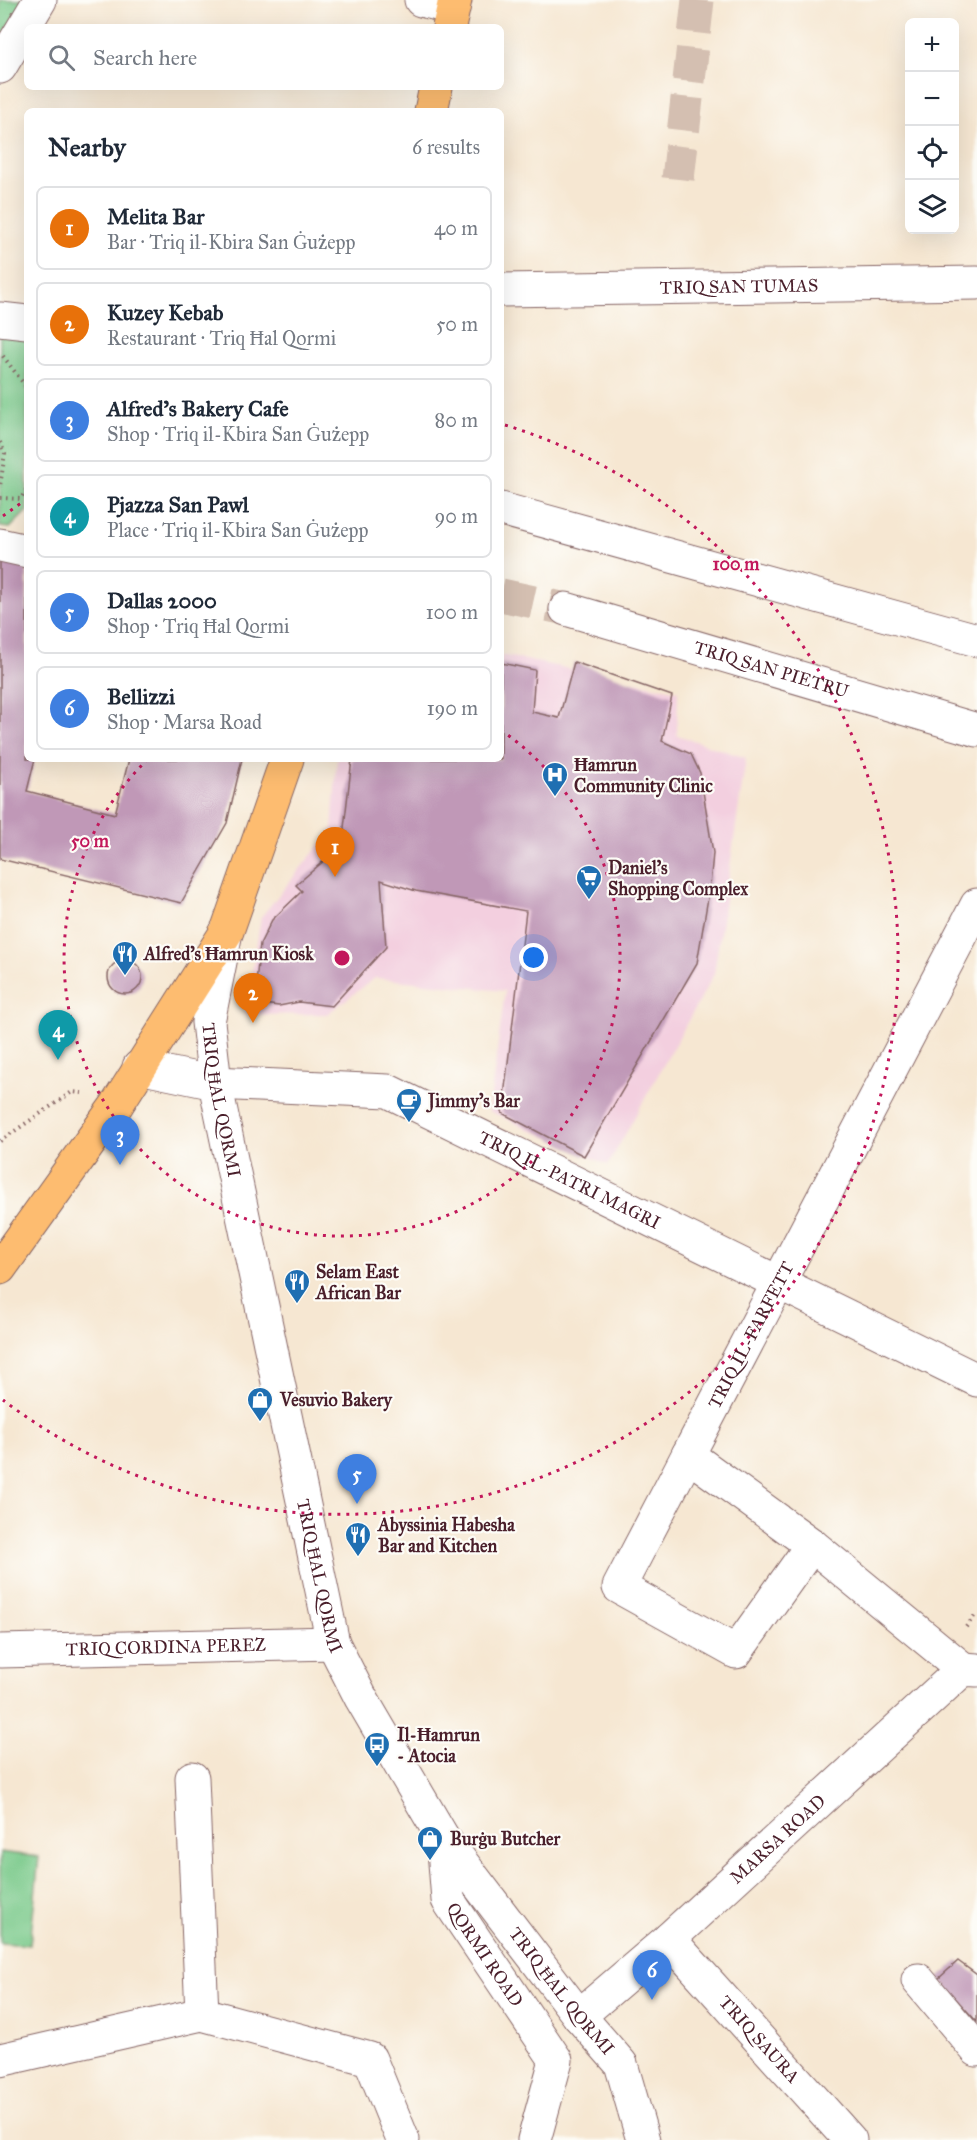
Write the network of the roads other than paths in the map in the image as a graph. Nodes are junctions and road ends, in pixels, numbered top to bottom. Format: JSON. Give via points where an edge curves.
{"nodes":[{"id":1,"x":40,"y":0,"type":"edge"},
{"id":2,"x":421,"y":0,"type":"edge"},
{"id":3,"x":452,"y":12,"type":"edge"},
{"id":4,"x":26,"y":24,"type":"edge"},
{"id":5,"x":24,"y":27,"type":"edge"},
{"id":6,"x":0,"y":67,"type":"edge"},
{"id":7,"x":435,"y":90,"type":"edge"},
{"id":8,"x":432,"y":108,"type":"edge"},
{"id":9,"x":977,"y":283,"type":"edge"},
{"id":10,"x":504,"y":290,"type":"edge"},
{"id":11,"x":0,"y":319,"type":"edge"},
{"id":12,"x":24,"y":322,"type":"edge"},
{"id":13,"x":504,"y":510,"type":"edge"},
{"id":14,"x":0,"y":545,"type":"edge"},
{"id":15,"x":24,"y":550,"type":"edge"},
{"id":16,"x":566,"y":609,"type":"tunnel mouth"},
{"id":17,"x":977,"y":640,"type":"edge"},
{"id":18,"x":977,"y":730,"type":"edge"},
{"id":19,"x":287,"y":762,"type":"edge"},
{"id":20,"x":977,"y":905,"type":"edge"},
{"id":21,"x":227,"y":930,"type":"junction"},
{"id":22,"x":139,"y":1067,"type":"junction"},
{"id":23,"x":215,"y":1083,"type":"junction"},
{"id":24,"x":3,"y":1260,"type":"edge"},
{"id":25,"x":779,"y":1283,"type":"junction"},
{"id":26,"x":977,"y":1380,"type":"edge"},
{"id":27,"x":688,"y":1455,"type":"junction"},
{"id":28,"x":812,"y":1545,"type":"junction"},
{"id":29,"x":333,"y":1643,"type":"junction"},
{"id":30,"x":0,"y":1651,"type":"edge"},
{"id":31,"x":970,"y":1669,"type":"edge"},
{"id":32,"x":192,"y":1778,"type":"dead end"},
{"id":33,"x":443,"y":1838,"type":"junction"},
{"id":34,"x":669,"y":1939,"type":"junction"},
{"id":35,"x":918,"y":1980,"type":"dead end"},
{"id":36,"x":202,"y":2014,"type":"junction"},
{"id":37,"x":579,"y":2016,"type":"junction"},
{"id":38,"x":977,"y":2050,"type":"edge"},
{"id":39,"x":0,"y":2060,"type":"edge"},
{"id":40,"x":402,"y":2140,"type":"edge"},
{"id":41,"x":534,"y":2140,"type":"edge"},
{"id":42,"x":643,"y":2140,"type":"edge"},
{"id":43,"x":850,"y":2140,"type":"edge"}],
"edges":[{"from":1,"to":4,"type":"street"},
{"from":2,"to":3,"type":"street"},
{"from":5,"to":6,"type":"street"},
{"from":7,"to":8,"type":"main road"},
{"from":9,"to":10,"type":"street","name":"TRIQ SAN TUMAS"},
{"from":11,"to":12,"type":"street"},
{"from":13,"to":17,"type":"street"},
{"from":14,"to":15,"type":"street"},
{"from":16,"to":18,"type":"street","name":"TRIQ SAN PIETRU"},
{"from":19,"to":21,"type":"main road"},
{"from":20,"to":25,"type":"street","name":"TRIQ IL-FARFETT"},
{"from":21,"to":22,"type":"main road"},
{"from":21,"to":23,"type":"street","name":"TRIQ ĦAL QORMI","via":[[208,1022]]},
{"from":22,"to":23,"type":"street","name":"TRIQ IL-PATRI MAGRI"},
{"from":22,"to":24,"type":"main road","via":[[116,1106]]},
{"from":23,"to":25,"type":"street","name":"TRIQ IL-PATRI MAGRI","via":[[388,1091]]},
{"from":23,"to":29,"type":"street","name":"TRIQ ĦAL QORMI"},
{"from":25,"to":26,"type":"street","name":"TRIQ IL-PATRI MAGRI"},
{"from":25,"to":27,"type":"street","name":"TRIQ IL-FARFETT"},
{"from":27,"to":28,"type":"street"},
{"from":27,"to":28,"type":"street","name":"TRIQ IL-FARFETT","via":[[619,1587],[736,1652]]},
{"from":28,"to":31,"type":"street"},
{"from":29,"to":30,"type":"street","name":"TRIQ CORDINA PEREZ"},
{"from":29,"to":33,"type":"street","name":"TRIQ ĦAL QORMI"},
{"from":31,"to":34,"type":"street","name":"MARSA ROAD"},
{"from":32,"to":36,"type":"street"},
{"from":33,"to":37,"type":"street","name":"TRIQ ĦAL QORMI"},
{"from":33,"to":41,"type":"street","name":"QORMI ROAD","via":[[448,1900],[556,2061]]},
{"from":34,"to":37,"type":"street","name":"MARSA ROAD"},
{"from":34,"to":43,"type":"street","name":"TRIQ SAURA"},
{"from":35,"to":38,"type":"street"},
{"from":36,"to":39,"type":"street"},
{"from":36,"to":40,"type":"street","via":[[370,2059]]},
{"from":37,"to":42,"type":"street","name":"TRIQ ĦAL QORMI","via":[[621,2064]]}]}
